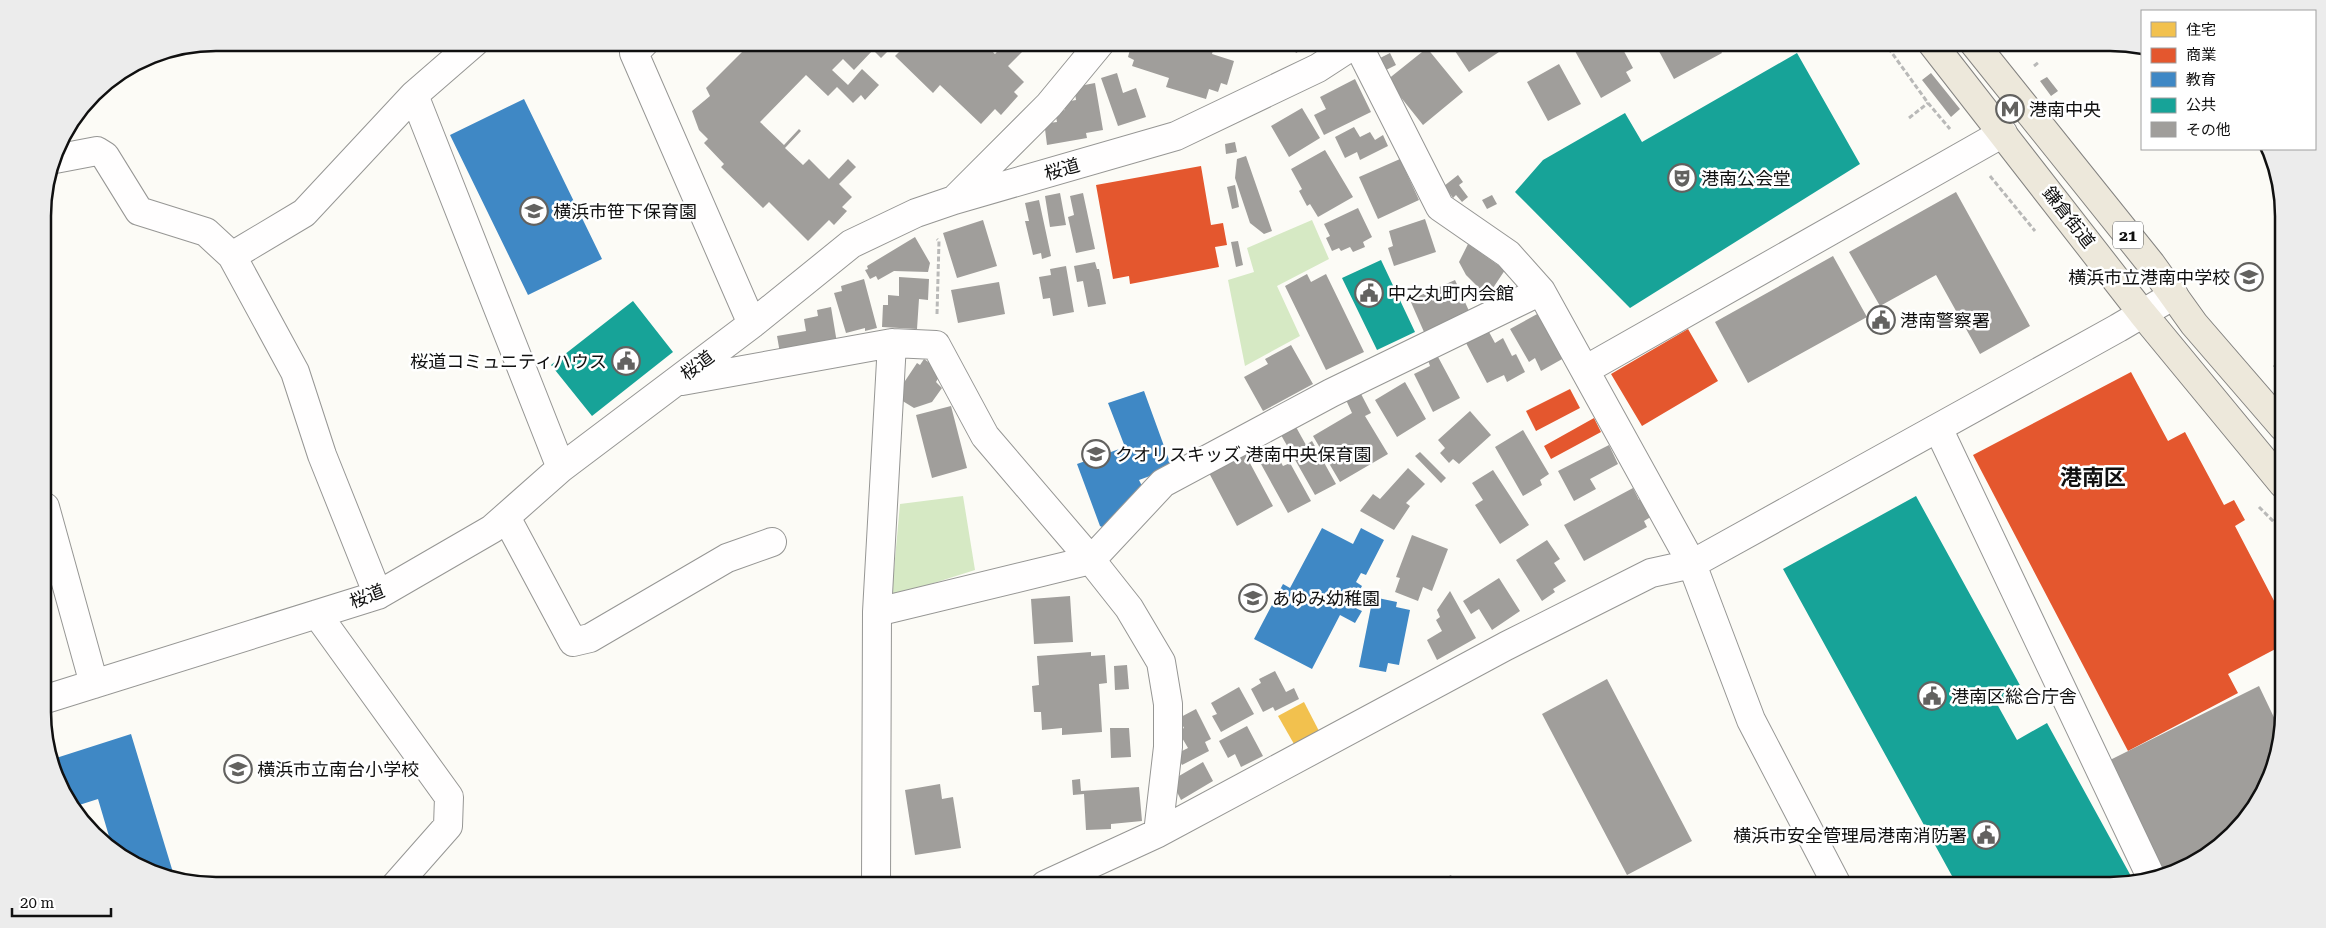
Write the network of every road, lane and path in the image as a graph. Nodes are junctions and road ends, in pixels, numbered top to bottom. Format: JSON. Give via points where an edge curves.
{"nodes":[{"id":1,"x":1344,"y":51,"type":"edge"},
{"id":2,"x":1361,"y":51,"type":"edge"},
{"id":3,"x":1891,"y":51,"type":"edge"},
{"id":4,"x":1938,"y":51,"type":"edge"},
{"id":5,"x":1980,"y":51,"type":"edge"},
{"id":6,"x":464,"y":52,"type":"edge"},
{"id":7,"x":635,"y":52,"type":"edge"},
{"id":8,"x":1092,"y":52,"type":"edge"},
{"id":9,"x":2039,"y":62,"type":"dead end"},
{"id":10,"x":2034,"y":66,"type":"dead end"},
{"id":11,"x":414,"y":95,"type":"junction"},
{"id":12,"x":1928,"y":103,"type":"junction"},
{"id":13,"x":1909,"y":118,"type":"dead end"},
{"id":14,"x":2003,"y":133,"type":"junction"},
{"id":15,"x":1970,"y":151,"type":"junction"},
{"id":16,"x":62,"y":158,"type":"edge"},
{"id":17,"x":954,"y":200,"type":"junction"},
{"id":18,"x":916,"y":213,"type":"junction"},
{"id":19,"x":2038,"y":234,"type":"dead end"},
{"id":20,"x":232,"y":256,"type":"junction"},
{"id":21,"x":1541,"y":291,"type":"junction"},
{"id":22,"x":2174,"y":295,"type":"junction"},
{"id":23,"x":2142,"y":313,"type":"junction"},
{"id":24,"x":752,"y":324,"type":"junction"},
{"id":25,"x":892,"y":343,"type":"junction"},
{"id":26,"x":936,"y":345,"type":"junction"},
{"id":27,"x":1585,"y":370,"type":"junction"},
{"id":28,"x":675,"y":382,"type":"junction"},
{"id":29,"x":2275,"y":418,"type":"edge"},
{"id":30,"x":1938,"y":428,"type":"junction"},
{"id":31,"x":561,"y":468,"type":"junction"},
{"id":32,"x":2275,"y":474,"type":"edge"},
{"id":33,"x":506,"y":517,"type":"junction"},
{"id":34,"x":51,"y":533,"type":"edge"},
{"id":35,"x":772,"y":542,"type":"dead end"},
{"id":36,"x":1091,"y":560,"type":"junction"},
{"id":37,"x":1692,"y":564,"type":"junction"},
{"id":38,"x":378,"y":595,"type":"junction"},
{"id":39,"x":877,"y":612,"type":"junction"},
{"id":40,"x":316,"y":614,"type":"junction"},
{"id":41,"x":94,"y":684,"type":"junction"},
{"id":42,"x":51,"y":698,"type":"edge"},
{"id":43,"x":1158,"y":833,"type":"junction"},
{"id":44,"x":2149,"y":872,"type":"edge"},
{"id":45,"x":1832,"y":876,"type":"edge"},
{"id":46,"x":404,"y":877,"type":"edge"},
{"id":47,"x":876,"y":877,"type":"edge"},
{"id":48,"x":1063,"y":877,"type":"edge"}],
"edges":[{"from":1,"to":17,"type":"street","name":"桜道","via":[[1318,68],[1176,136]]},
{"from":2,"to":21,"type":"street","via":[[1440,207],[1508,254]]},
{"from":3,"to":12,"type":"path"},
{"from":4,"to":14,"type":"main road","name":"鎌倉街道","number":"21"},
{"from":5,"to":22,"type":"main road","name":"鎌倉街道","number":"21"},
{"from":6,"to":11,"type":"street"},
{"from":7,"to":24,"type":"street"},
{"from":8,"to":17,"type":"street","via":[[1049,105]]},
{"from":9,"to":10,"type":"path"},
{"from":11,"to":20,"type":"street","via":[[304,213]]},
{"from":11,"to":31,"type":"street"},
{"from":12,"to":13,"type":"path"},
{"from":12,"to":15,"type":"path"},
{"from":14,"to":15,"type":"street"},
{"from":14,"to":23,"type":"main road","name":"鎌倉街道","number":"21"},
{"from":15,"to":19,"type":"path"},
{"from":15,"to":27,"type":"street"},
{"from":16,"to":20,"type":"street","via":[[96,151],[105,156],[139,211],[206,232]]},
{"from":17,"to":18,"type":"street","name":"桜道"},
{"from":18,"to":24,"type":"street","name":"桜道","via":[[851,244]]},
{"from":18,"to":26,"type":"path","via":[[939,241]]},
{"from":20,"to":38,"type":"street","via":[[295,372],[322,455]]},
{"from":21,"to":27,"type":"street"},
{"from":21,"to":36,"type":"street","via":[[1331,393],[1163,483]]},
{"from":22,"to":23,"type":"street"},
{"from":22,"to":29,"type":"main road","name":"鎌倉街道","number":"21","via":[[2194,324]]},
{"from":23,"to":30,"type":"street"},
{"from":23,"to":32,"type":"main road","name":"鎌倉街道","number":"21"},
{"from":24,"to":28,"type":"street","name":"桜道"},
{"from":25,"to":26,"type":"street"},
{"from":25,"to":28,"type":"street"},
{"from":25,"to":39,"type":"street"},
{"from":26,"to":36,"type":"street","via":[[985,436]]},
{"from":27,"to":37,"type":"street"},
{"from":28,"to":31,"type":"street","name":"桜道"},
{"from":30,"to":37,"type":"street"},
{"from":30,"to":44,"type":"street"},
{"from":31,"to":33,"type":"street","name":"桜道"},
{"from":33,"to":35,"type":"street","via":[[573,642],[590,638],[727,558]]},
{"from":33,"to":38,"type":"street","name":"桜道","via":[[492,529]]},
{"from":34,"to":41,"type":"street"},
{"from":36,"to":39,"type":"street"},
{"from":36,"to":43,"type":"street","via":[[1129,608],[1161,662],[1168,704],[1168,747]]},
{"from":37,"to":43,"type":"street","via":[[1651,573],[1506,646]]},
{"from":37,"to":45,"type":"street","via":[[1751,720]]},
{"from":38,"to":40,"type":"street","name":"桜道"},
{"from":39,"to":47,"type":"street"},
{"from":40,"to":41,"type":"street","name":"桜道"},
{"from":40,"to":46,"type":"street","via":[[449,797],[448,826]]},
{"from":41,"to":42,"type":"street","name":"桜道"},
{"from":43,"to":48,"type":"street"}]}
